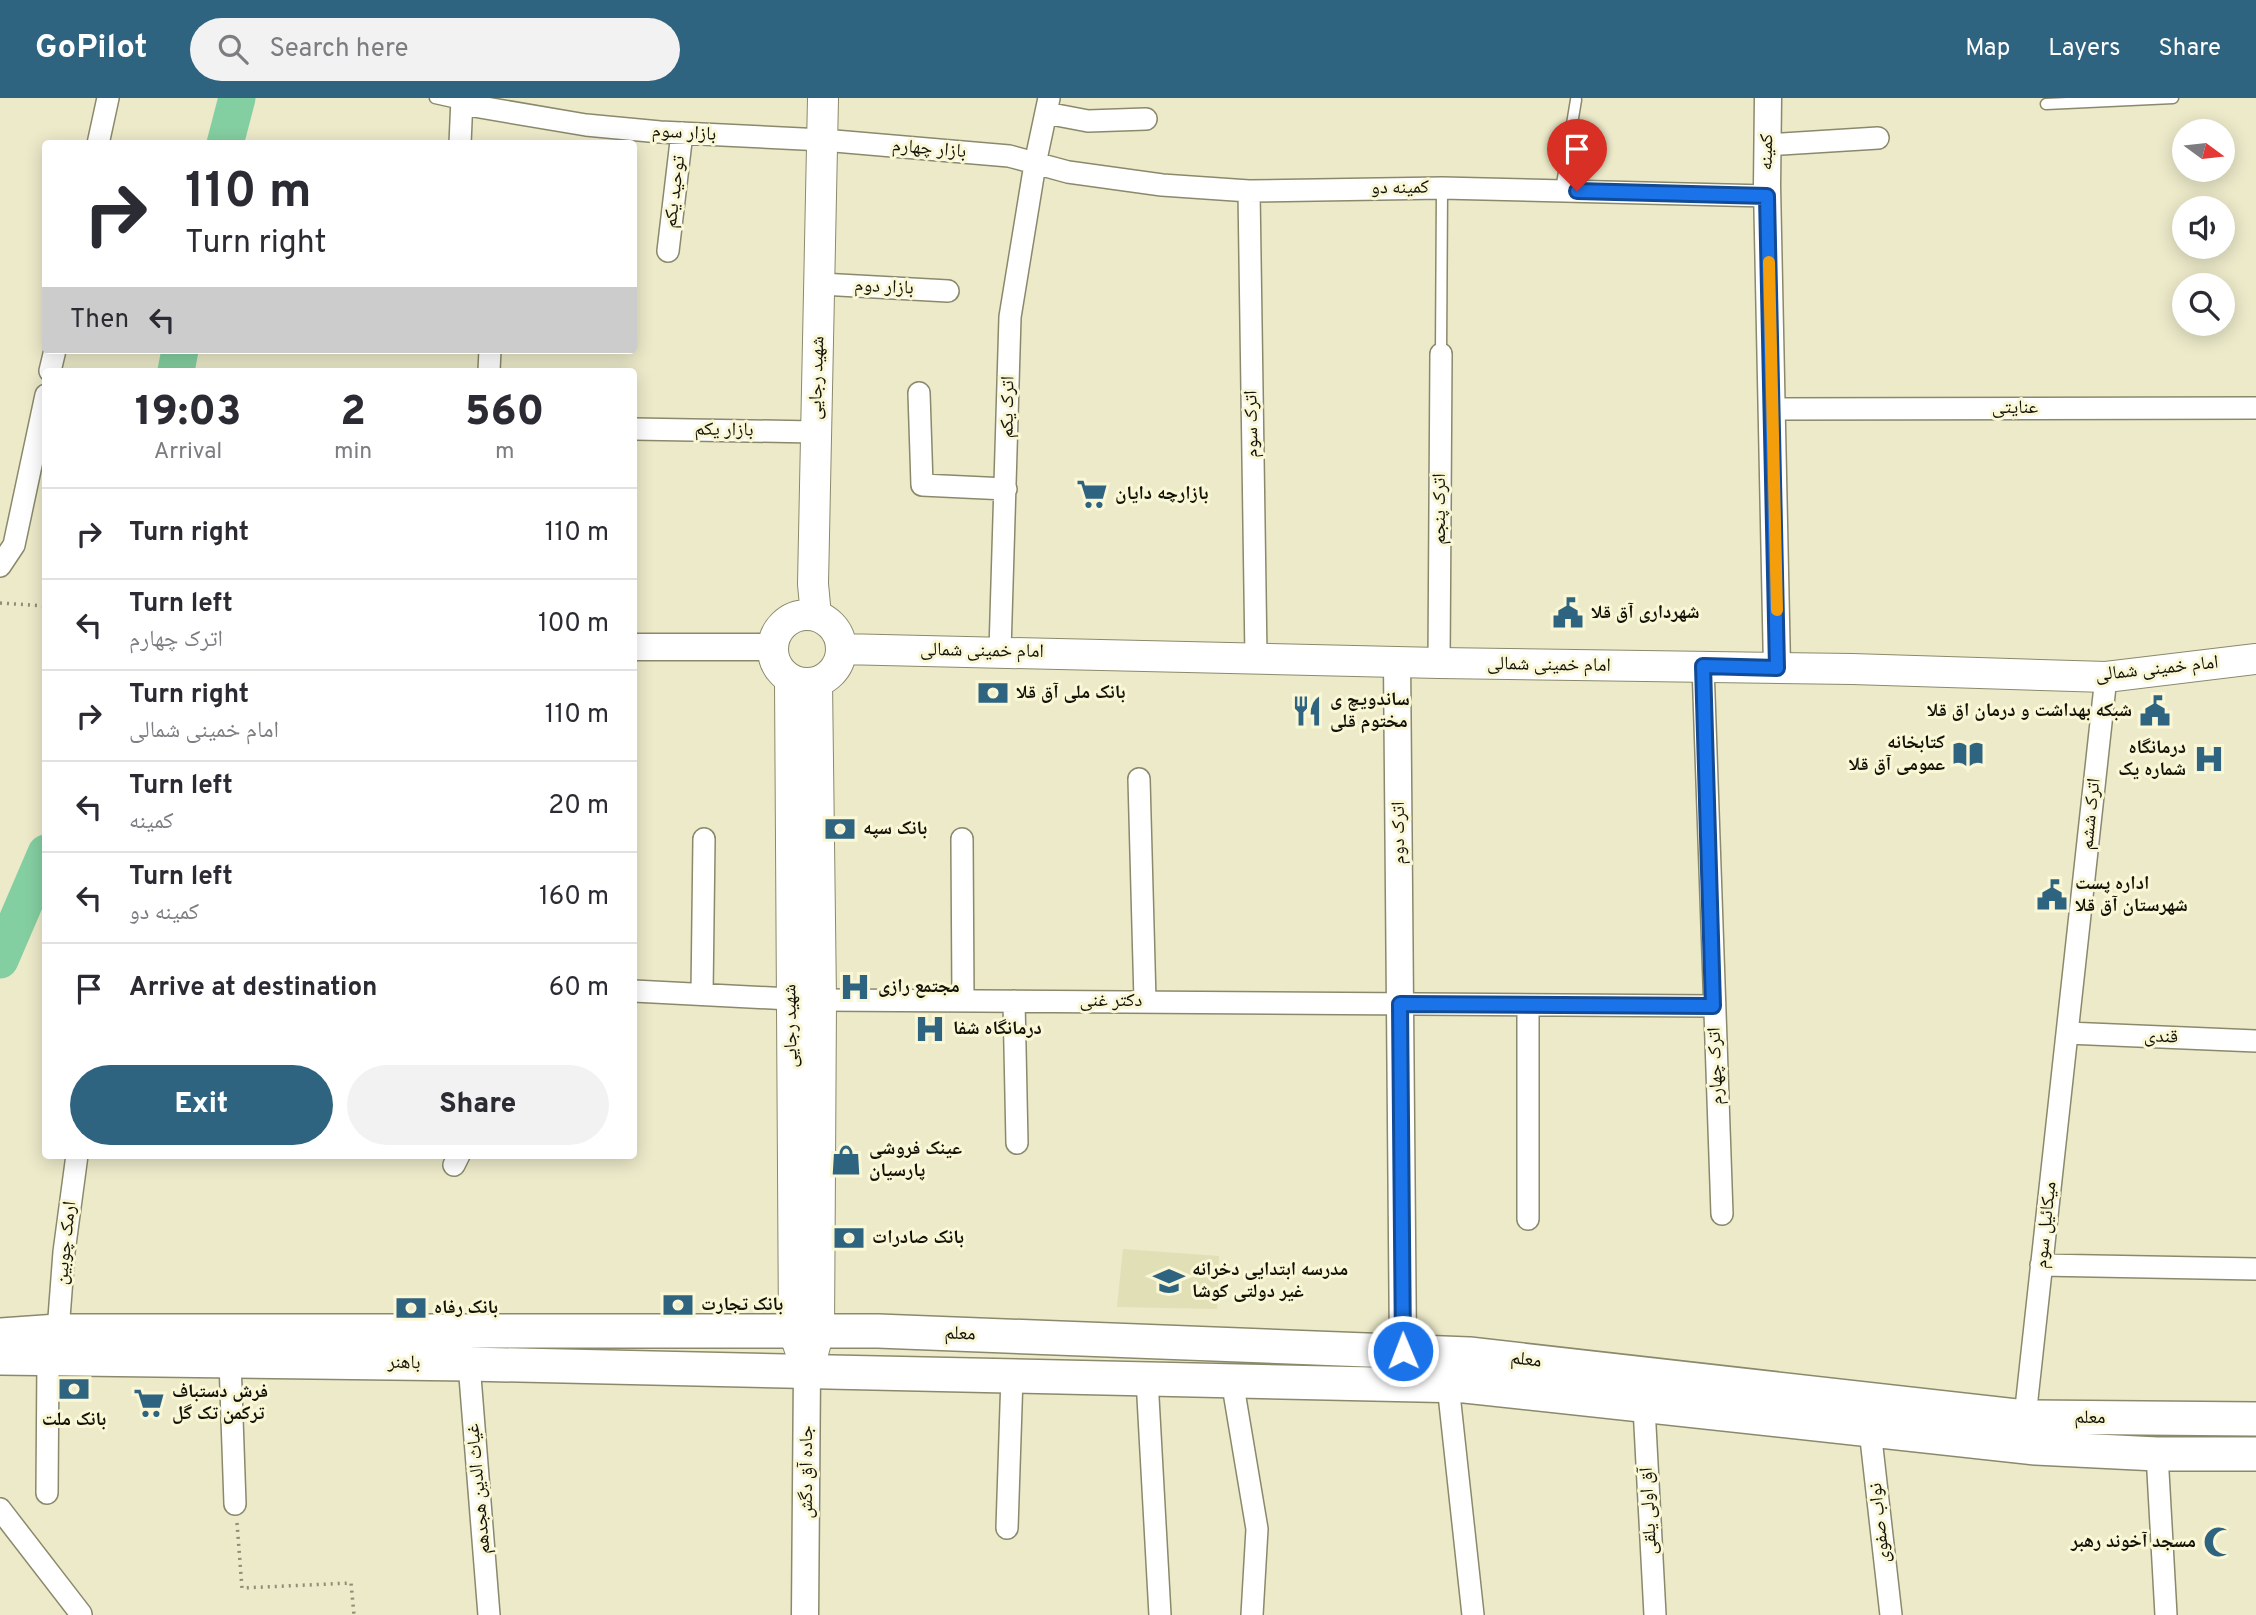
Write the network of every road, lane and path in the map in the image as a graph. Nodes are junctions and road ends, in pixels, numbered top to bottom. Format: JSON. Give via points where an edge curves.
{"nodes":[{"id":1,"x":108,"y":98,"type":"edge"},
{"id":2,"x":435,"y":98,"type":"edge"},
{"id":3,"x":823,"y":98,"type":"edge"},
{"id":4,"x":1768,"y":98,"type":"edge"},
{"id":5,"x":2173,"y":98,"type":"edge"},
{"id":6,"x":1576,"y":100,"type":"dead end"},
{"id":7,"x":462,"y":101,"type":"edge"},
{"id":8,"x":2046,"y":104,"type":"dead end"},
{"id":9,"x":1048,"y":105,"type":"edge"},
{"id":10,"x":1146,"y":119,"type":"dead end"},
{"id":11,"x":682,"y":133,"type":"junction"},
{"id":12,"x":585,"y":134,"type":"edge"},
{"id":13,"x":1878,"y":138,"type":"dead end"},
{"id":14,"x":99,"y":140,"type":"edge"},
{"id":15,"x":460,"y":140,"type":"edge"},
{"id":16,"x":823,"y":140,"type":"junction"},
{"id":17,"x":1767,"y":145,"type":"junction"},
{"id":18,"x":1035,"y":164,"type":"junction"},
{"id":19,"x":1442,"y":188,"type":"junction"},
{"id":20,"x":1561,"y":190,"type":"junction"},
{"id":21,"x":1249,"y":191,"type":"junction"},
{"id":22,"x":1767,"y":196,"type":"junction"},
{"id":23,"x":667,"y":251,"type":"dead end"},
{"id":24,"x":821,"y":284,"type":"junction"},
{"id":25,"x":948,"y":291,"type":"dead end"},
{"id":26,"x":1441,"y":354,"type":"joint"},
{"id":27,"x":919,"y":393,"type":"dead end"},
{"id":28,"x":1774,"y":408,"type":"junction"},
{"id":29,"x":2256,"y":408,"type":"edge"},
{"id":30,"x":42,"y":414,"type":"edge"},
{"id":31,"x":637,"y":429,"type":"edge"},
{"id":32,"x":815,"y":432,"type":"junction"},
{"id":33,"x":1006,"y":489,"type":"junction"},
{"id":34,"x":0,"y":566,"type":"edge"},
{"id":35,"x":0,"y":603,"type":"edge"},
{"id":36,"x":42,"y":606,"type":"edge"},
{"id":37,"x":816,"y":616,"type":"junction"},
{"id":38,"x":637,"y":647,"type":"edge"},
{"id":39,"x":772,"y":647,"type":"junction"},
{"id":40,"x":841,"y":649,"type":"junction"},
{"id":41,"x":1000,"y":651,"type":"junction"},
{"id":42,"x":1256,"y":657,"type":"junction"},
{"id":43,"x":2256,"y":659,"type":"edge"},
{"id":44,"x":1397,"y":661,"type":"junction"},
{"id":45,"x":1439,"y":663,"type":"junction"},
{"id":46,"x":1703,"y":666,"type":"junction"},
{"id":47,"x":1777,"y":668,"type":"junction"},
{"id":48,"x":2106,"y":677,"type":"junction"},
{"id":49,"x":804,"y":681,"type":"junction"},
{"id":50,"x":1139,"y":779,"type":"dead end"},
{"id":51,"x":704,"y":839,"type":"dead end"},
{"id":52,"x":962,"y":839,"type":"dead end"},
{"id":53,"x":637,"y":991,"type":"edge"},
{"id":54,"x":702,"y":994,"type":"junction"},
{"id":55,"x":790,"y":999,"type":"junction"},
{"id":56,"x":821,"y":1000,"type":"junction"},
{"id":57,"x":963,"y":1000,"type":"junction"},
{"id":58,"x":1014,"y":1000,"type":"junction"},
{"id":59,"x":1144,"y":1000,"type":"junction"},
{"id":60,"x":1400,"y":1004,"type":"junction"},
{"id":61,"x":1528,"y":1005,"type":"junction"},
{"id":62,"x":1713,"y":1006,"type":"junction"},
{"id":63,"x":2067,"y":1033,"type":"junction"},
{"id":64,"x":2256,"y":1041,"type":"edge"},
{"id":65,"x":1017,"y":1143,"type":"dead end"},
{"id":66,"x":76,"y":1159,"type":"edge"},
{"id":67,"x":1722,"y":1214,"type":"dead end"},
{"id":68,"x":1528,"y":1219,"type":"dead end"},
{"id":69,"x":2041,"y":1265,"type":"junction"},
{"id":70,"x":2256,"y":1269,"type":"edge"},
{"id":71,"x":807,"y":1332,"type":"junction"},
{"id":72,"x":0,"y":1335,"type":"edge"},
{"id":73,"x":53,"y":1345,"type":"junction"},
{"id":74,"x":1403,"y":1351,"type":"junction"},
{"id":75,"x":0,"y":1358,"type":"edge"},
{"id":76,"x":230,"y":1361,"type":"junction"},
{"id":77,"x":469,"y":1364,"type":"junction"},
{"id":78,"x":807,"y":1371,"type":"junction"},
{"id":79,"x":1460,"y":1375,"type":"junction"},
{"id":80,"x":1012,"y":1376,"type":"junction"},
{"id":81,"x":1147,"y":1379,"type":"junction"},
{"id":82,"x":1232,"y":1380,"type":"junction"},
{"id":83,"x":1644,"y":1407,"type":"junction"},
{"id":84,"x":2025,"y":1417,"type":"junction"},
{"id":85,"x":2256,"y":1419,"type":"edge"},
{"id":86,"x":1870,"y":1430,"type":"junction"},
{"id":87,"x":2157,"y":1454,"type":"junction"},
{"id":88,"x":2256,"y":1454,"type":"edge"},
{"id":89,"x":47,"y":1493,"type":"dead end"},
{"id":90,"x":235,"y":1503,"type":"joint"},
{"id":91,"x":0,"y":1508,"type":"edge"},
{"id":92,"x":1007,"y":1528,"type":"dead end"},
{"id":93,"x":81,"y":1614,"type":"edge"},
{"id":94,"x":354,"y":1615,"type":"edge"},
{"id":95,"x":489,"y":1615,"type":"edge"},
{"id":96,"x":805,"y":1615,"type":"edge"},
{"id":97,"x":1160,"y":1615,"type":"edge"},
{"id":98,"x":1252,"y":1615,"type":"edge"},
{"id":99,"x":1473,"y":1615,"type":"edge"},
{"id":100,"x":1655,"y":1615,"type":"edge"},
{"id":101,"x":1891,"y":1615,"type":"edge"},
{"id":102,"x":2166,"y":1615,"type":"edge"}],
"edges":[{"from":1,"to":14,"type":"street"},
{"from":2,"to":7,"type":"lane"},
{"from":3,"to":16,"type":"main road","name":"شهید رجایی"},
{"from":4,"to":17,"type":"street","name":"کمینه"},
{"from":5,"to":8,"type":"lane"},
{"from":6,"to":20,"type":"lane"},
{"from":7,"to":12,"type":"street","name":"بازار سوم"},
{"from":7,"to":15,"type":"street"},
{"from":9,"to":10,"type":"street","via":[[1088,121]]},
{"from":9,"to":18,"type":"street","name":"اترک یکم"},
{"from":11,"to":12,"type":"street","name":"بازار سوم"},
{"from":11,"to":16,"type":"street","name":"بازار سوم"},
{"from":11,"to":23,"type":"street","name":"توحید یکم"},
{"from":13,"to":17,"type":"street"},
{"from":16,"to":18,"type":"street","name":"بازار چهارم","via":[[1009,156]]},
{"from":16,"to":24,"type":"main road","name":"شهید رجایی"},
{"from":17,"to":22,"type":"street","name":"کمینه"},
{"from":18,"to":21,"type":"street","name":"کمینه دو","via":[[1162,186]]},
{"from":18,"to":33,"type":"street","name":"اترک یکم","via":[[1010,317]]},
{"from":19,"to":20,"type":"street","name":"کمینه دو"},
{"from":19,"to":21,"type":"street","name":"کمینه دو"},
{"from":19,"to":26,"type":"lane"},
{"from":20,"to":22,"type":"street","name":"کمینه دو"},
{"from":21,"to":42,"type":"street","name":"اترک سوم"},
{"from":22,"to":28,"type":"street","name":"کمینه"},
{"from":24,"to":25,"type":"street","name":"بازار دوم"},
{"from":24,"to":32,"type":"main road","name":"شهید رجایی"},
{"from":26,"to":45,"type":"street","name":"اترک پنجم"},
{"from":27,"to":33,"type":"street","via":[[922,485]]},
{"from":28,"to":29,"type":"street","name":"عنایتی"},
{"from":28,"to":47,"type":"street","name":"کمینه"},
{"from":30,"to":34,"type":"street","via":[[14,545]]},
{"from":31,"to":32,"type":"street","name":"بازار یکم"},
{"from":32,"to":37,"type":"main road","name":"شهید رجایی"},
{"from":33,"to":41,"type":"street","name":"اترک یکم"},
{"from":35,"to":36,"type":"path"},
{"from":37,"to":39,"type":"main road","via":[[792,618],[782,625]]},
{"from":37,"to":40,"type":"main road","via":[[834,629]]},
{"from":38,"to":39,"type":"street"},
{"from":39,"to":49,"type":"main road","via":[[780,671]]},
{"from":40,"to":41,"type":"main road","name":"امام خمینی شمالی"},
{"from":40,"to":49,"type":"main road","via":[[834,669]]},
{"from":41,"to":42,"type":"main road","name":"امام خمینی شمالی"},
{"from":42,"to":44,"type":"main road","name":"امام خمینی شمالی"},
{"from":43,"to":48,"type":"main road","name":"امام خمینی شمالی"},
{"from":44,"to":45,"type":"main road","name":"امام خمینی شمالی"},
{"from":44,"to":60,"type":"street","name":"اترک دوم"},
{"from":45,"to":46,"type":"main road","name":"امام خمینی شمالی"},
{"from":46,"to":47,"type":"main road","name":"امام خمینی شمالی"},
{"from":46,"to":62,"type":"street","name":"اترک چهارم"},
{"from":47,"to":48,"type":"main road","name":"امام خمینی شمالی"},
{"from":48,"to":63,"type":"street","name":"اترک ششم"},
{"from":49,"to":55,"type":"main road","name":"شهید رجایی"},
{"from":49,"to":56,"type":"main road","name":"شهید رجایی"},
{"from":50,"to":59,"type":"street"},
{"from":51,"to":54,"type":"street"},
{"from":52,"to":57,"type":"street"},
{"from":53,"to":54,"type":"street"},
{"from":54,"to":55,"type":"street"},
{"from":55,"to":71,"type":"main road","name":"شهید رجایی"},
{"from":56,"to":57,"type":"street","name":"دکتر غنی"},
{"from":56,"to":71,"type":"main road","name":"شهید رجایی"},
{"from":57,"to":58,"type":"street","name":"دکتر غنی"},
{"from":58,"to":59,"type":"street","name":"دکتر غنی"},
{"from":58,"to":65,"type":"street"},
{"from":59,"to":60,"type":"street","name":"دکتر غنی"},
{"from":60,"to":61,"type":"street","name":"دکتر غنی"},
{"from":60,"to":74,"type":"street","name":"اترک دوم"},
{"from":61,"to":62,"type":"street","name":"دکتر غنی"},
{"from":61,"to":68,"type":"street"},
{"from":62,"to":67,"type":"street","name":"اترک چهارم"},
{"from":63,"to":64,"type":"street","name":"قندی"},
{"from":63,"to":69,"type":"street","name":"میکائیل سوم"},
{"from":66,"to":73,"type":"street","name":"ارمک چوبین"},
{"from":69,"to":70,"type":"street"},
{"from":69,"to":84,"type":"street","name":"میکائیل سوم"},
{"from":71,"to":73,"type":"main road","name":"باهنر"},
{"from":71,"to":74,"type":"main road","name":"معلم"},
{"from":71,"to":78,"type":"main road","name":"شهید رجایی"},
{"from":72,"to":73,"type":"main road","name":"باهنر"},
{"from":73,"to":75,"type":"main road","name":"باهنر"},
{"from":73,"to":76,"type":"main road","name":"باهنر"},
{"from":73,"to":89,"type":"street","name":"ارمک چوبین"},
{"from":74,"to":79,"type":"main road","name":"معلم"},
{"from":76,"to":77,"type":"main road","name":"باهنر"},
{"from":76,"to":90,"type":"street"},
{"from":77,"to":78,"type":"main road","name":"باهنر"},
{"from":77,"to":95,"type":"street","name":"غیاث الدین هجدهم"},
{"from":78,"to":80,"type":"main road","name":"معلم"},
{"from":78,"to":96,"type":"street","name":"جاده آق دگش"},
{"from":79,"to":82,"type":"main road","name":"معلم"},
{"from":79,"to":83,"type":"main road","name":"معلم"},
{"from":79,"to":84,"type":"main road","name":"معلم"},
{"from":79,"to":99,"type":"street"},
{"from":80,"to":81,"type":"main road","name":"معلم"},
{"from":80,"to":92,"type":"street"},
{"from":81,"to":82,"type":"main road","name":"معلم"},
{"from":81,"to":97,"type":"street"},
{"from":82,"to":98,"type":"street","via":[[1257,1529]]},
{"from":83,"to":86,"type":"main road","name":"معلم"},
{"from":83,"to":100,"type":"street","name":"آق اولی یلقی"},
{"from":84,"to":85,"type":"main road","name":"معلم"},
{"from":86,"to":87,"type":"main road","name":"معلم","via":[[2036,1448]]},
{"from":86,"to":101,"type":"street","name":"نواب صفوی"},
{"from":87,"to":88,"type":"main road","name":"معلم"},
{"from":87,"to":102,"type":"street"},
{"from":90,"to":94,"type":"path","via":[[242,1588],[351,1583]]},
{"from":91,"to":93,"type":"street"}]}
